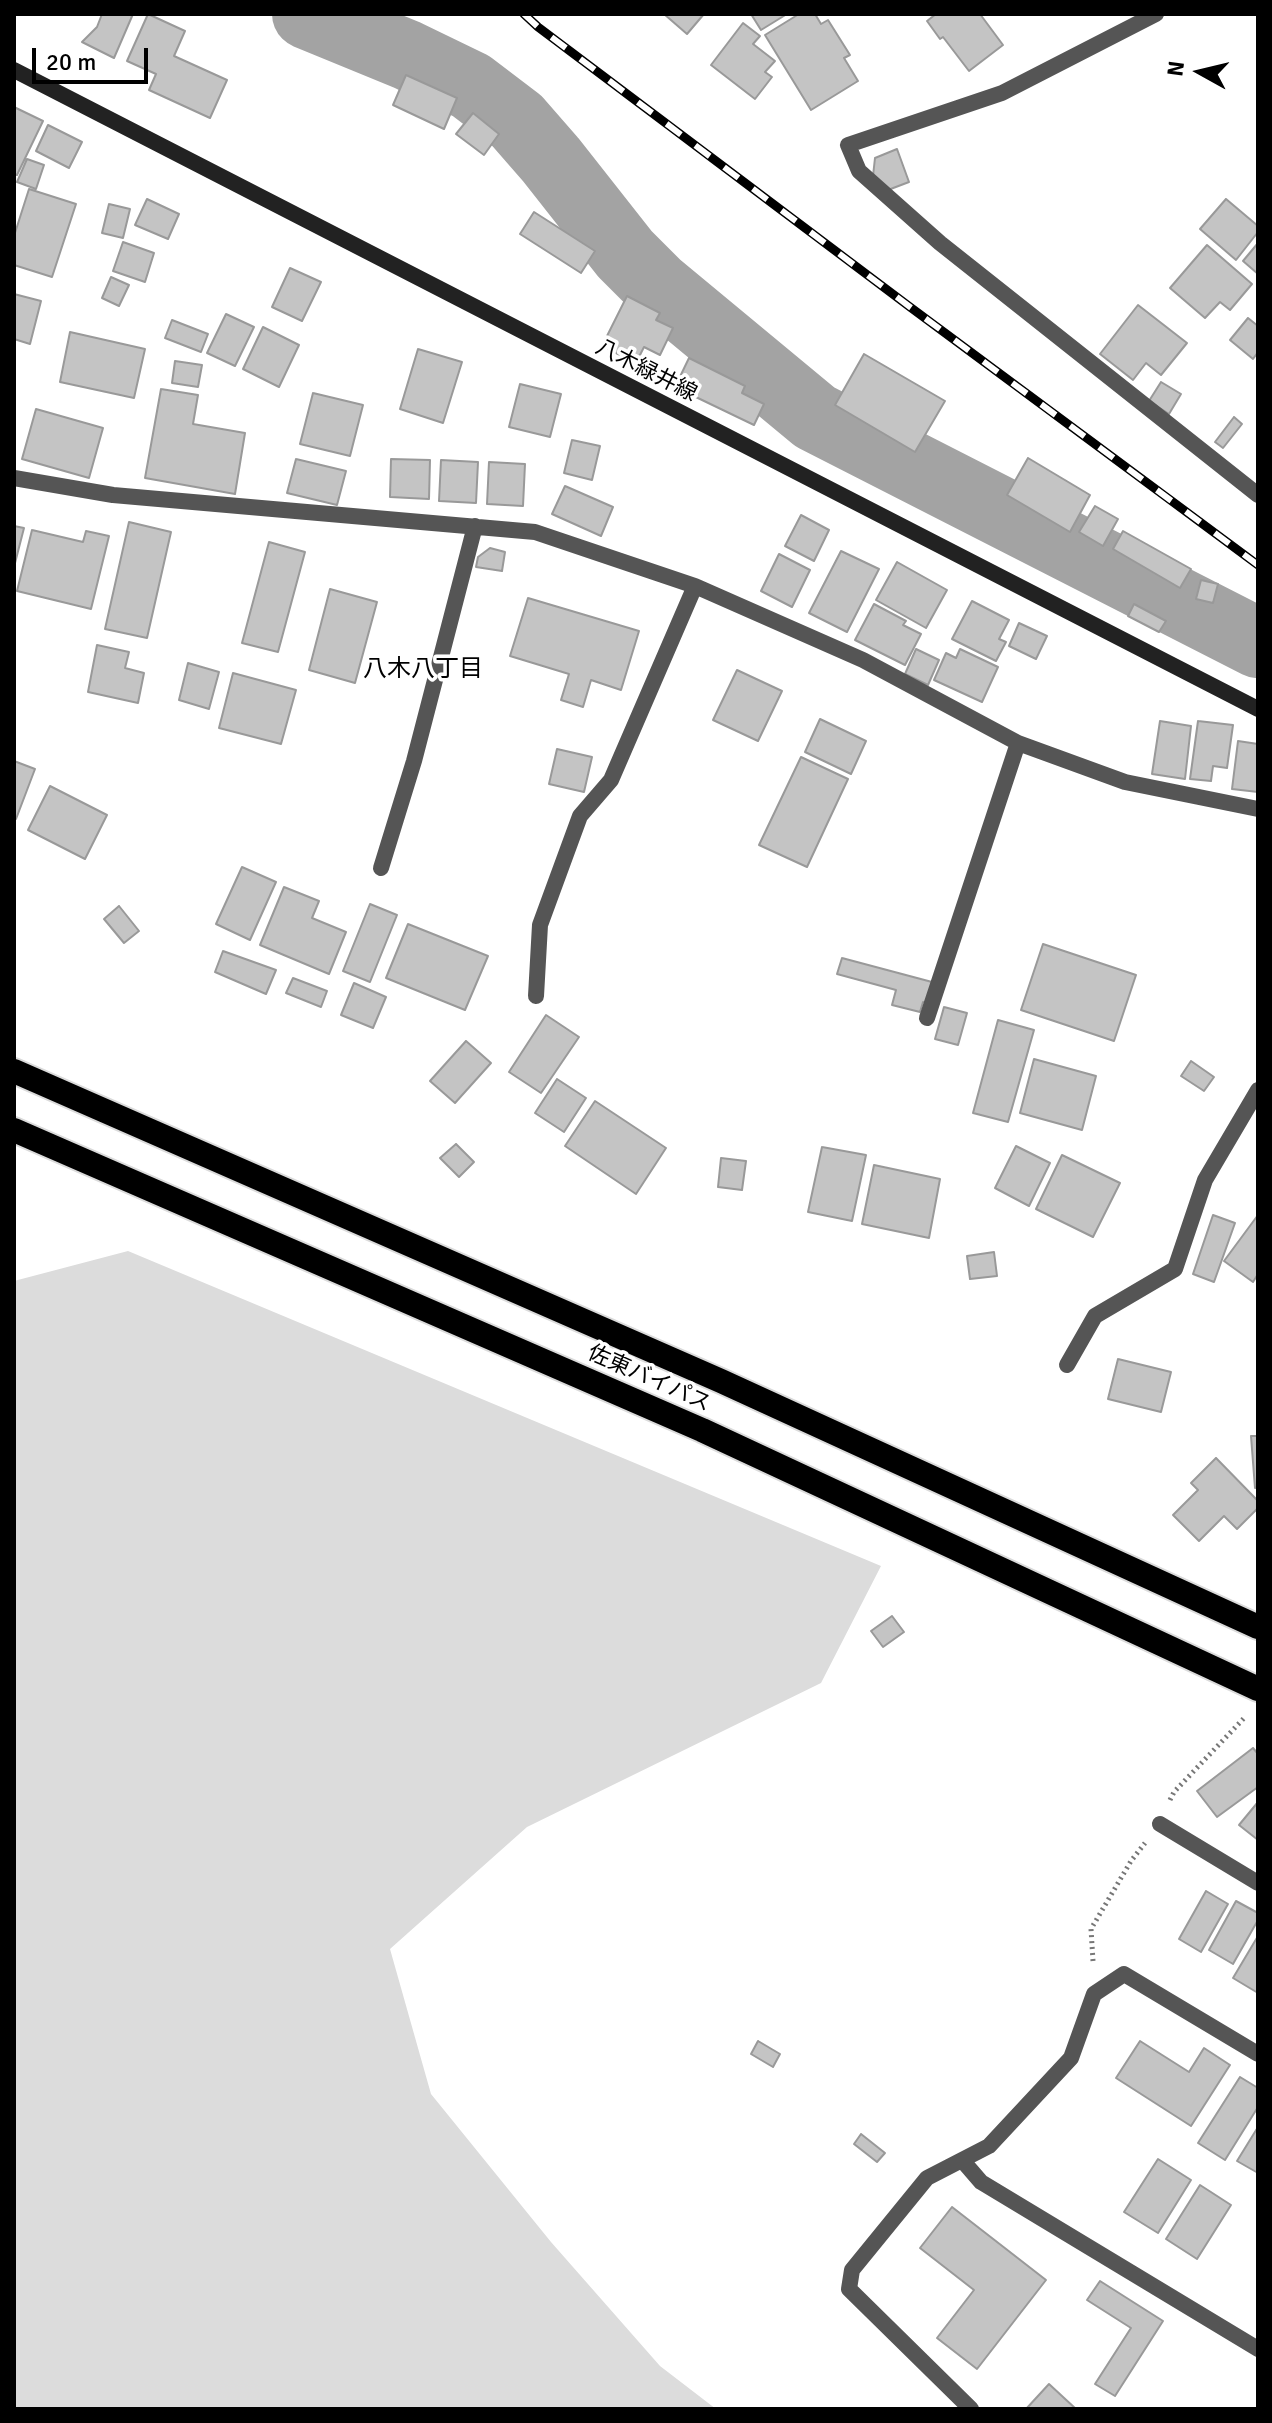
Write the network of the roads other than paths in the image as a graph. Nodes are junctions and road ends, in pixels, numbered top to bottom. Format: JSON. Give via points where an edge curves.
{"nodes":[{"id":1,"x":1156,"y":14,"type":"edge"},
{"id":2,"x":14,"y":70,"type":"edge"},
{"id":3,"x":14,"y":478,"type":"edge"},
{"id":4,"x":1258,"y":495,"type":"edge"},
{"id":5,"x":475,"y":526,"type":"junction"},
{"id":6,"x":695,"y":586,"type":"junction"},
{"id":7,"x":1258,"y":709,"type":"edge"},
{"id":8,"x":1018,"y":743,"type":"junction"},
{"id":9,"x":1258,"y":809,"type":"edge"},
{"id":10,"x":381,"y":868,"type":"dead end"},
{"id":11,"x":536,"y":996,"type":"dead end"},
{"id":12,"x":927,"y":1018,"type":"dead end"},
{"id":13,"x":14,"y":1071,"type":"edge"},
{"id":14,"x":1258,"y":1090,"type":"edge"},
{"id":15,"x":14,"y":1130,"type":"edge"},
{"id":16,"x":1067,"y":1365,"type":"dead end"},
{"id":17,"x":1258,"y":1627,"type":"edge"},
{"id":18,"x":1258,"y":1689,"type":"edge"},
{"id":19,"x":1160,"y":1824,"type":"dead end"},
{"id":20,"x":1258,"y":1883,"type":"edge"},
{"id":21,"x":1258,"y":2054,"type":"edge"},
{"id":22,"x":962,"y":2160,"type":"junction"},
{"id":23,"x":1258,"y":2349,"type":"edge"},
{"id":24,"x":971,"y":2409,"type":"edge"}],
"edges":[{"from":1,"to":4,"type":"street","via":[[1002,93],[848,145],[859,171],[940,243]]},
{"from":2,"to":7,"type":"main road","name":"八木緑井線"},
{"from":3,"to":5,"type":"street","via":[[113,495]]},
{"from":5,"to":6,"type":"street","via":[[535,532]]},
{"from":5,"to":10,"type":"street"},
{"from":6,"to":8,"type":"street","via":[[863,660]]},
{"from":6,"to":11,"type":"street","via":[[611,780],[580,816],[540,925]]},
{"from":8,"to":9,"type":"street","via":[[1125,782]]},
{"from":8,"to":12,"type":"street"},
{"from":13,"to":17,"type":"highway","name":"佐東バイパス","via":[[721,1381]]},
{"from":14,"to":16,"type":"street","via":[[1205,1180],[1175,1269],[1095,1316]]},
{"from":15,"to":18,"type":"highway","name":"佐東バイパス","via":[[702,1430]]},
{"from":19,"to":20,"type":"street"},
{"from":21,"to":22,"type":"street","via":[[1124,1974],[1094,1994],[1071,2058],[989,2146]]},
{"from":22,"to":23,"type":"street","via":[[981,2182]]},
{"from":22,"to":24,"type":"street","via":[[927,2178],[852,2270],[849,2289]]}]}
